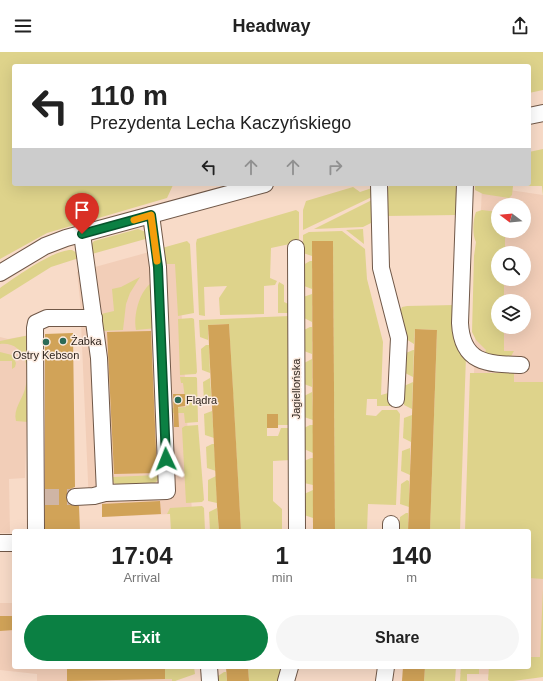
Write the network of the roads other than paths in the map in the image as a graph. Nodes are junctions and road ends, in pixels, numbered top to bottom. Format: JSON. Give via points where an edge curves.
{"nodes":[{"id":1,"x":543,"y":113,"type":"edge"},
{"id":2,"x":531,"y":116,"type":"edge"},
{"id":3,"x":258,"y":186,"type":"edge"},
{"id":4,"x":379,"y":186,"type":"edge"},
{"id":5,"x":465,"y":186,"type":"edge"},
{"id":6,"x":151,"y":215,"type":"junction"},
{"id":7,"x":82,"y":234,"type":"junction"},
{"id":8,"x":296,"y":248,"type":"dead end"},
{"id":9,"x":0,"y":273,"type":"edge"},
{"id":10,"x":94,"y":318,"type":"junction"},
{"id":11,"x":521,"y":365,"type":"dead end"},
{"id":12,"x":396,"y":400,"type":"dead end"},
{"id":13,"x":105,"y":493,"type":"junction"},
{"id":14,"x":75,"y":496,"type":"tunnel mouth"},
{"id":15,"x":36,"y":529,"type":"edge"},
{"id":16,"x":297,"y":529,"type":"edge"},
{"id":17,"x":0,"y":543,"type":"edge"},
{"id":18,"x":12,"y":543,"type":"edge"},
{"id":19,"x":209,"y":669,"type":"edge"},
{"id":20,"x":289,"y":669,"type":"edge"},
{"id":21,"x":386,"y":669,"type":"edge"},
{"id":22,"x":210,"y":681,"type":"edge"},
{"id":23,"x":286,"y":681,"type":"edge"},
{"id":24,"x":384,"y":681,"type":"edge"}],
"edges":[{"from":1,"to":2,"type":"street"},
{"from":3,"to":6,"type":"street"},
{"from":4,"to":12,"type":"street","via":[[381,268],[399,338]]},
{"from":5,"to":11,"type":"street","via":[[460,323],[462,338],[469,351],[485,363]]},
{"from":6,"to":7,"type":"street"},
{"from":6,"to":13,"type":"street","via":[[158,267],[167,491]]},
{"from":7,"to":9,"type":"street","via":[[45,246]]},
{"from":7,"to":10,"type":"street"},
{"from":8,"to":16,"type":"street","name":"Jagiellońska"},
{"from":10,"to":13,"type":"street","via":[[99,358]]},
{"from":10,"to":15,"type":"street","via":[[47,318],[36,322],[39,497]]},
{"from":13,"to":14,"type":"street"},
{"from":17,"to":18,"type":"street"},
{"from":19,"to":22,"type":"street"},
{"from":20,"to":23,"type":"street"},
{"from":21,"to":24,"type":"street"}]}
